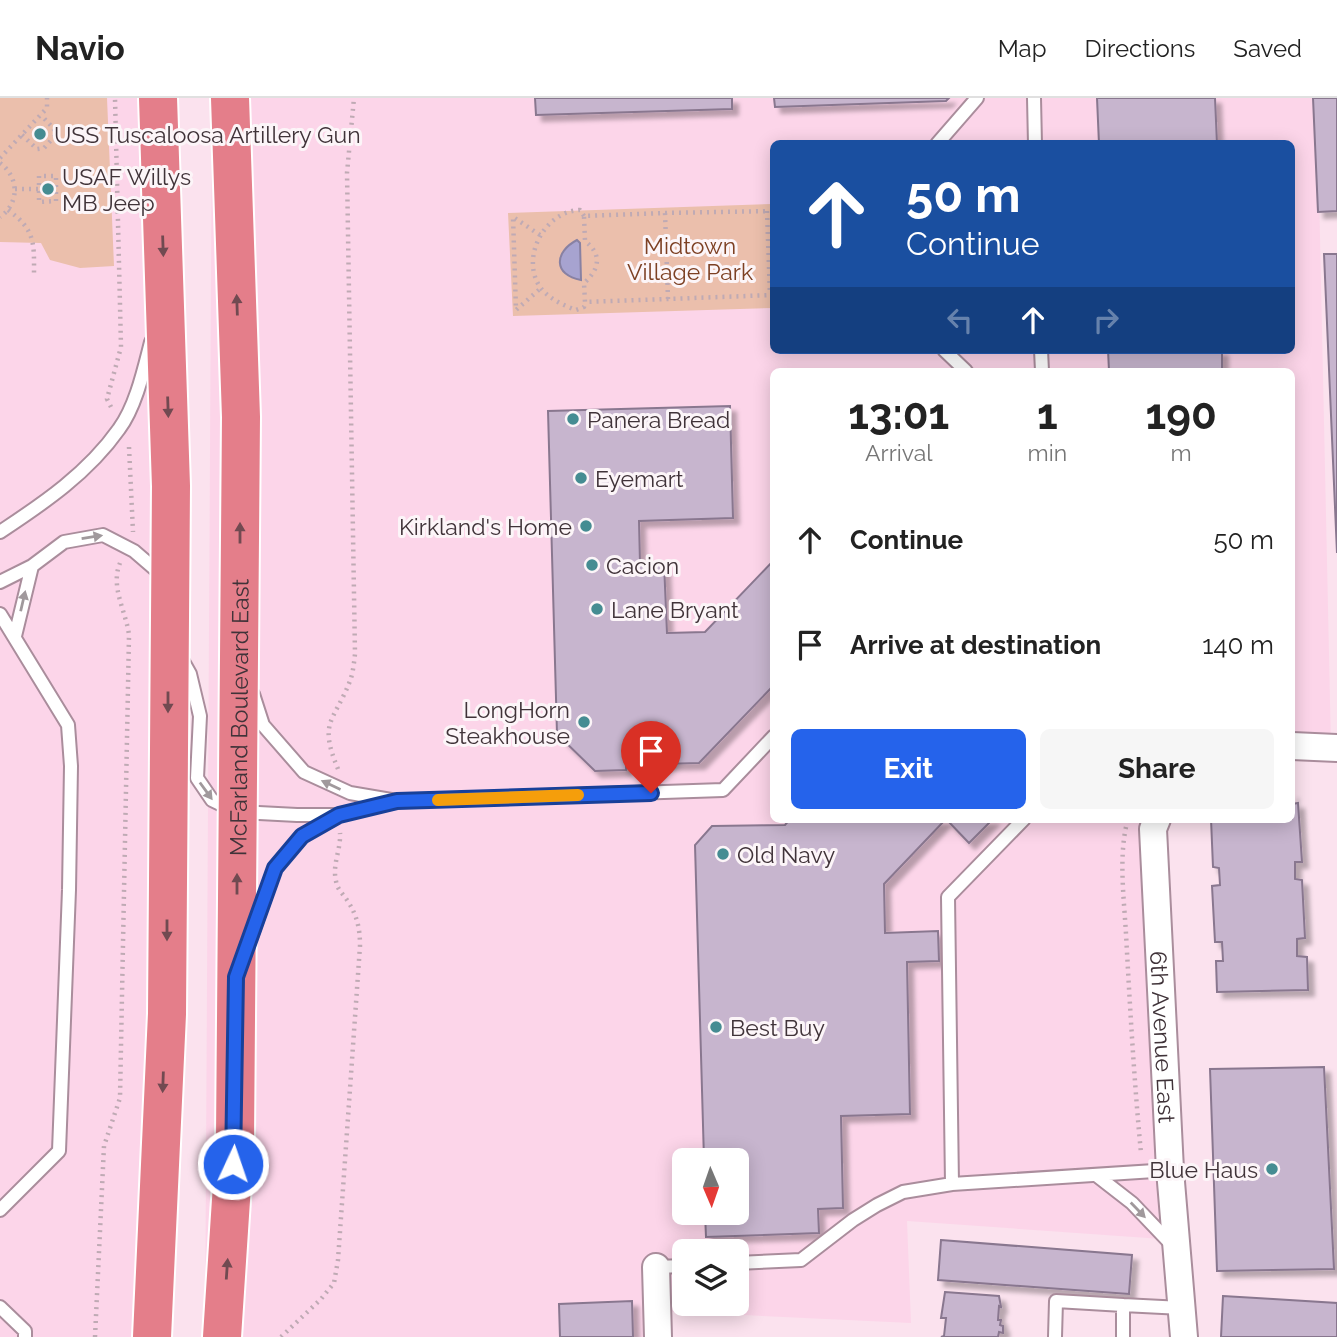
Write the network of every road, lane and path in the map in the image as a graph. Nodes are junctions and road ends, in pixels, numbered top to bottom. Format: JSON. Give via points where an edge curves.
{"nodes":[{"id":1,"x":47,"y":98,"type":"edge"},
{"id":2,"x":116,"y":98,"type":"edge"},
{"id":3,"x":158,"y":98,"type":"edge"},
{"id":4,"x":230,"y":98,"type":"edge"},
{"id":5,"x":354,"y":98,"type":"edge"},
{"id":6,"x":977,"y":98,"type":"edge"},
{"id":7,"x":1034,"y":98,"type":"edge"},
{"id":8,"x":41,"y":115,"type":"junction"},
{"id":9,"x":22,"y":135,"type":"junction"},
{"id":10,"x":940,"y":140,"type":"edge"},
{"id":11,"x":1035,"y":140,"type":"edge"},
{"id":12,"x":0,"y":160,"type":"edge"},
{"id":13,"x":15,"y":189,"type":"junction"},
{"id":14,"x":39,"y":189,"type":"junction"},
{"id":15,"x":8,"y":210,"type":"junction"},
{"id":16,"x":770,"y":211,"type":"edge"},
{"id":17,"x":665,"y":213,"type":"junction"},
{"id":18,"x":584,"y":216,"type":"junction"},
{"id":19,"x":0,"y":217,"type":"edge"},
{"id":20,"x":540,"y":235,"type":"junction"},
{"id":21,"x":34,"y":276,"type":"dead end"},
{"id":22,"x":541,"y":288,"type":"junction"},
{"id":23,"x":164,"y":289,"type":"junction"},
{"id":24,"x":770,"y":295,"type":"edge"},
{"id":25,"x":668,"y":299,"type":"junction"},
{"id":26,"x":585,"y":302,"type":"junction"},
{"id":27,"x":948,"y":354,"type":"edge"},
{"id":28,"x":963,"y":368,"type":"edge"},
{"id":29,"x":107,"y":399,"type":"dead end"},
{"id":30,"x":129,"y":444,"type":"dead end"},
{"id":31,"x":134,"y":529,"type":"dead end"},
{"id":32,"x":0,"y":532,"type":"edge"},
{"id":33,"x":120,"y":562,"type":"dead end"},
{"id":34,"x":32,"y":566,"type":"junction"},
{"id":35,"x":0,"y":582,"type":"edge"},
{"id":36,"x":169,"y":582,"type":"junction"},
{"id":37,"x":0,"y":614,"type":"edge"},
{"id":38,"x":169,"y":634,"type":"junction"},
{"id":39,"x":15,"y":636,"type":"junction"},
{"id":40,"x":239,"y":650,"type":"junction"},
{"id":41,"x":770,"y":740,"type":"edge"},
{"id":42,"x":1295,"y":746,"type":"edge"},
{"id":43,"x":1337,"y":748,"type":"edge"},
{"id":44,"x":339,"y":789,"type":"junction"},
{"id":45,"x":397,"y":801,"type":"junction"},
{"id":46,"x":237,"y":812,"type":"junction"},
{"id":47,"x":339,"y":815,"type":"junction"},
{"id":48,"x":1020,"y":823,"type":"edge"},
{"id":49,"x":1127,"y":823,"type":"edge"},
{"id":50,"x":1155,"y":823,"type":"edge"},
{"id":51,"x":236,"y":977,"type":"junction"},
{"id":52,"x":1143,"y":1170,"type":"junction"},
{"id":53,"x":1170,"y":1170,"type":"junction"},
{"id":54,"x":1096,"y":1175,"type":"junction"},
{"id":55,"x":952,"y":1184,"type":"junction"},
{"id":56,"x":0,"y":1209,"type":"edge"},
{"id":57,"x":1176,"y":1249,"type":"junction"},
{"id":58,"x":749,"y":1262,"type":"edge"},
{"id":59,"x":672,"y":1266,"type":"edge"},
{"id":60,"x":656,"y":1267,"type":"joint"},
{"id":61,"x":1124,"y":1305,"type":"junction"},
{"id":62,"x":0,"y":1307,"type":"edge"},
{"id":63,"x":1182,"y":1308,"type":"junction"},
{"id":64,"x":25,"y":1337,"type":"edge"},
{"id":65,"x":95,"y":1337,"type":"edge"},
{"id":66,"x":152,"y":1337,"type":"edge"},
{"id":67,"x":222,"y":1337,"type":"edge"},
{"id":68,"x":281,"y":1337,"type":"edge"},
{"id":69,"x":658,"y":1337,"type":"edge"},
{"id":70,"x":1055,"y":1337,"type":"edge"},
{"id":71,"x":1123,"y":1337,"type":"edge"},
{"id":72,"x":1184,"y":1337,"type":"edge"}],
"edges":[{"from":1,"to":8,"type":"path"},
{"from":2,"to":29,"type":"path","via":[[121,347]]},
{"from":3,"to":23,"type":"highway","one_way":true},
{"from":40,"to":4,"type":"highway","name":"McFarland Boulevard East","one_way":true,"via":[[241,417]]},
{"from":5,"to":44,"type":"path","via":[[347,173],[355,654],[351,680],[328,733]]},
{"from":6,"to":10,"type":"lane"},
{"from":7,"to":11,"type":"lane"},
{"from":8,"to":9,"type":"path"},
{"from":8,"to":9,"type":"path","via":[[55,136],[44,148],[37,149]]},
{"from":9,"to":12,"type":"path"},
{"from":12,"to":13,"type":"path"},
{"from":13,"to":14,"type":"path"},
{"from":13,"to":15,"type":"path"},
{"from":14,"to":14,"type":"path","via":[[39,176],[56,176],[57,201],[39,202]]},
{"from":15,"to":19,"type":"path"},
{"from":15,"to":21,"type":"path","via":[[31,234]]},
{"from":16,"to":17,"type":"path"},
{"from":17,"to":18,"type":"path"},
{"from":17,"to":25,"type":"path"},
{"from":18,"to":20,"type":"path","via":[[580,210],[571,210]]},
{"from":18,"to":26,"type":"path","via":[[585,241],[594,248],[597,260],[592,276],[584,283]]},
{"from":20,"to":22,"type":"path","via":[[533,265]]},
{"from":20,"to":22,"type":"path","via":[[513,217],[516,310]]},
{"from":22,"to":26,"type":"path","via":[[576,310]]},
{"from":23,"to":32,"type":"lane","via":[[142,377],[121,428],[80,475]]},
{"from":23,"to":36,"type":"highway","one_way":true,"via":[[171,486]]},
{"from":24,"to":25,"type":"path"},
{"from":25,"to":26,"type":"path"},
{"from":27,"to":28,"type":"lane"},
{"from":30,"to":31,"type":"path"},
{"from":33,"to":65,"type":"path","via":[[115,578],[129,635],[120,1098],[104,1146]]},
{"from":34,"to":35,"type":"lane"},
{"from":34,"to":36,"type":"lane","one_way":true,"via":[[64,542],[103,535],[134,551]]},
{"from":39,"to":34,"type":"lane","one_way":true},
{"from":36,"to":38,"type":"highway"},
{"from":37,"to":39,"type":"lane"},
{"from":38,"to":46,"type":"lane","one_way":true,"via":[[190,674],[200,716],[197,778],[212,800]]},
{"from":38,"to":66,"type":"highway","one_way":true,"via":[[167,1014]]},
{"from":39,"to":56,"type":"lane","via":[[68,725],[68,958],[59,1151]]},
{"from":44,"to":40,"type":"lane","one_way":true,"via":[[304,772],[262,725]]},
{"from":40,"to":46,"type":"highway","name":"McFarland Boulevard East"},
{"from":41,"to":45,"type":"lane","via":[[723,790]]},
{"from":42,"to":43,"type":"street"},
{"from":44,"to":45,"type":"lane"},
{"from":45,"to":47,"type":"lane"},
{"from":46,"to":47,"type":"lane"},
{"from":51,"to":46,"type":"highway","name":"McFarland Boulevard East","one_way":true},
{"from":47,"to":51,"type":"lane","via":[[302,836],[275,868]]},
{"from":47,"to":68,"type":"path","via":[[341,845],[334,872],[360,928],[338,1261],[334,1283]]},
{"from":48,"to":55,"type":"lane","via":[[948,897]]},
{"from":49,"to":52,"type":"path","via":[[1124,879],[1132,1060]]},
{"from":50,"to":53,"type":"street","name":"6th Avenue East"},
{"from":67,"to":51,"type":"highway","name":"McFarland Boulevard East","one_way":true,"via":[[235,1139]]},
{"from":52,"to":53,"type":"lane"},
{"from":52,"to":54,"type":"lane"},
{"from":53,"to":57,"type":"street","name":"6th Avenue East"},
{"from":54,"to":55,"type":"lane"},
{"from":54,"to":57,"type":"lane","one_way":true,"via":[[1132,1203]]},
{"from":55,"to":58,"type":"lane","via":[[903,1192],[877,1205],[801,1260]]},
{"from":57,"to":63,"type":"street","name":"6th Avenue East"},
{"from":59,"to":60,"type":"lane"},
{"from":60,"to":69,"type":"street"},
{"from":61,"to":63,"type":"lane"},
{"from":61,"to":70,"type":"lane","via":[[1056,1301]]},
{"from":61,"to":71,"type":"lane"},
{"from":62,"to":64,"type":"lane","via":[[25,1331]]},
{"from":63,"to":72,"type":"street","name":"6th Avenue East"}]}
